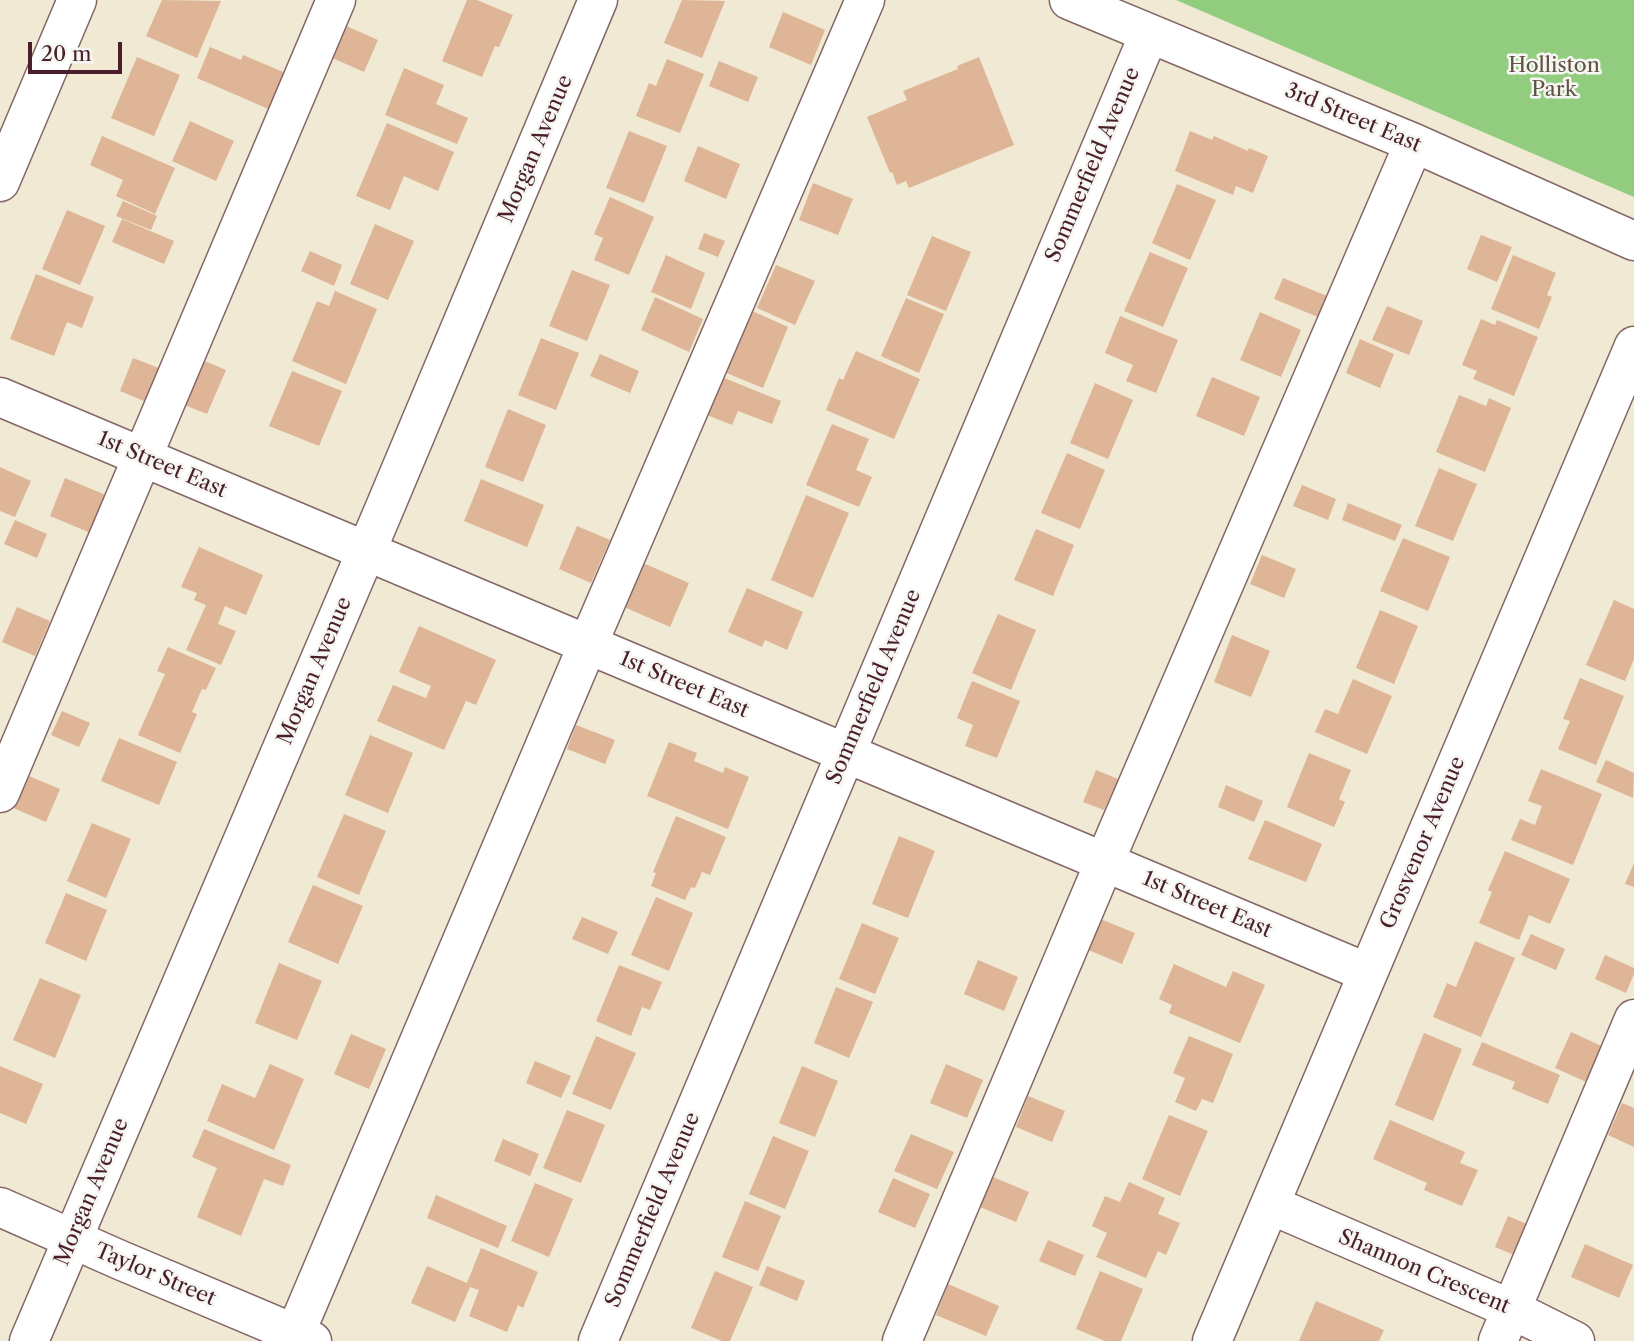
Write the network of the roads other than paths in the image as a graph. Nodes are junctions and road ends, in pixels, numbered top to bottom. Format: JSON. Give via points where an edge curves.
{"nodes":[{"id":1,"x":77,"y":0,"type":"edge"},
{"id":2,"x":335,"y":0,"type":"edge"},
{"id":3,"x":598,"y":0,"type":"edge"},
{"id":4,"x":865,"y":0,"type":"edge"},
{"id":5,"x":1069,"y":0,"type":"edge"},
{"id":6,"x":1149,"y":34,"type":"junction"},
{"id":7,"x":1414,"y":143,"type":"junction"},
{"id":8,"x":0,"y":182,"type":"edge"},
{"id":9,"x":1634,"y":241,"type":"edge"},
{"id":10,"x":1634,"y":346,"type":"edge"},
{"id":11,"x":0,"y":397,"type":"edge"},
{"id":12,"x":143,"y":457,"type":"junction"},
{"id":13,"x":366,"y":551,"type":"junction"},
{"id":14,"x":588,"y":644,"type":"junction"},
{"id":15,"x":846,"y":753,"type":"junction"},
{"id":16,"x":0,"y":793,"type":"edge"},
{"id":17,"x":1104,"y":862,"type":"junction"},
{"id":18,"x":1368,"y":972,"type":"junction"},
{"id":19,"x":1634,"y":1019,"type":"edge"},
{"id":20,"x":1271,"y":1205,"type":"junction"},
{"id":21,"x":0,"y":1207,"type":"edge"},
{"id":22,"x":73,"y":1239,"type":"junction"},
{"id":23,"x":1504,"y":1325,"type":"edge"},
{"id":24,"x":300,"y":1339,"type":"edge"},
{"id":25,"x":29,"y":1341,"type":"edge"},
{"id":26,"x":598,"y":1341,"type":"edge"},
{"id":27,"x":902,"y":1341,"type":"edge"},
{"id":28,"x":1212,"y":1341,"type":"edge"},
{"id":29,"x":1575,"y":1341,"type":"edge"}],
"edges":[{"from":1,"to":8,"type":"street"},
{"from":2,"to":12,"type":"street"},
{"from":3,"to":13,"type":"street","name":"Morgan Avenue"},
{"from":4,"to":14,"type":"street"},
{"from":5,"to":6,"type":"street","name":"3rd Street East"},
{"from":6,"to":7,"type":"street","name":"3rd Street East"},
{"from":6,"to":15,"type":"street","name":"Sommerfield Avenue"},
{"from":7,"to":9,"type":"street","name":"3rd Street East"},
{"from":7,"to":17,"type":"street"},
{"from":10,"to":18,"type":"street","name":"Grosvenor Avenue"},
{"from":11,"to":12,"type":"street","name":"1st Street East"},
{"from":12,"to":13,"type":"street","name":"1st Street East"},
{"from":12,"to":16,"type":"street"},
{"from":13,"to":14,"type":"street","name":"1st Street East"},
{"from":13,"to":22,"type":"street","name":"Morgan Avenue"},
{"from":14,"to":15,"type":"street","name":"1st Street East"},
{"from":14,"to":24,"type":"street"},
{"from":15,"to":17,"type":"street","name":"1st Street East"},
{"from":15,"to":26,"type":"street","name":"Sommerfield Avenue"},
{"from":17,"to":18,"type":"street","name":"1st Street East"},
{"from":17,"to":27,"type":"street"},
{"from":18,"to":20,"type":"street","name":"Grosvenor Avenue"},
{"from":19,"to":23,"type":"street"},
{"from":20,"to":23,"type":"street","name":"Shannon Crescent"},
{"from":20,"to":28,"type":"street","name":"Grosvenor Avenue"},
{"from":21,"to":22,"type":"street","name":"Taylor Street"},
{"from":22,"to":24,"type":"street","name":"Taylor Street"},
{"from":22,"to":25,"type":"street","name":"Morgan Avenue"},
{"from":23,"to":29,"type":"street","name":"Shannon Crescent"}]}
